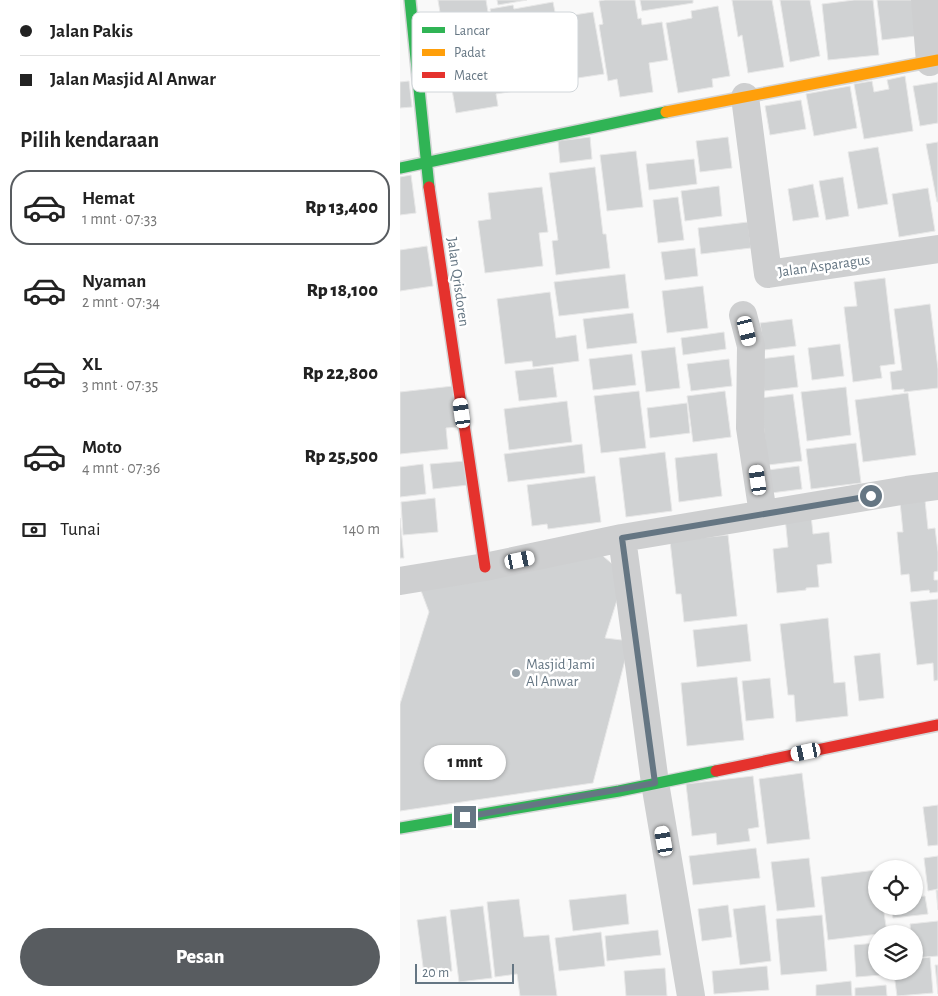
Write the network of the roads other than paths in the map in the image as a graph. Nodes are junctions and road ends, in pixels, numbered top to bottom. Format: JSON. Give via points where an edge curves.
{"nodes":[{"id":1,"x":410,"y":0,"type":"edge"},
{"id":2,"x":925,"y":0,"type":"edge"},
{"id":3,"x":412,"y":22,"type":"edge"},
{"id":4,"x":934,"y":61,"type":"edge"},
{"id":5,"x":418,"y":92,"type":"edge"},
{"id":6,"x":745,"y":97,"type":"junction"},
{"id":7,"x":425,"y":163,"type":"junction"},
{"id":8,"x":400,"y":168,"type":"edge"},
{"id":9,"x":938,"y":249,"type":"edge"},
{"id":10,"x":743,"y":315,"type":"dead end"},
{"id":11,"x":938,"y":486,"type":"edge"},
{"id":12,"x":763,"y":514,"type":"junction"},
{"id":13,"x":622,"y":538,"type":"junction"},
{"id":14,"x":485,"y":567,"type":"junction"},
{"id":15,"x":400,"y":581,"type":"edge"},
{"id":16,"x":938,"y":725,"type":"edge"},
{"id":17,"x":655,"y":783,"type":"junction"},
{"id":18,"x":400,"y":828,"type":"edge"},
{"id":19,"x":691,"y":996,"type":"edge"}],
"edges":[{"from":1,"to":3,"type":"street","name":"Jalan Qrisdoren"},
{"from":2,"to":4,"type":"street"},
{"from":4,"to":6,"type":"street"},
{"from":5,"to":7,"type":"street","name":"Jalan Qrisdoren"},
{"from":6,"to":7,"type":"street"},
{"from":6,"to":9,"type":"street","name":"Jalan Asparagus","via":[[768,274]]},
{"from":7,"to":8,"type":"street"},
{"from":7,"to":14,"type":"street","name":"Jalan Qrisdoren"},
{"from":10,"to":12,"type":"street","via":[[751,346],[750,428]]},
{"from":11,"to":12,"type":"street"},
{"from":12,"to":13,"type":"street"},
{"from":13,"to":14,"type":"street"},
{"from":13,"to":17,"type":"street"},
{"from":14,"to":15,"type":"street"},
{"from":16,"to":17,"type":"street"},
{"from":17,"to":18,"type":"street"},
{"from":17,"to":19,"type":"street"}]}
